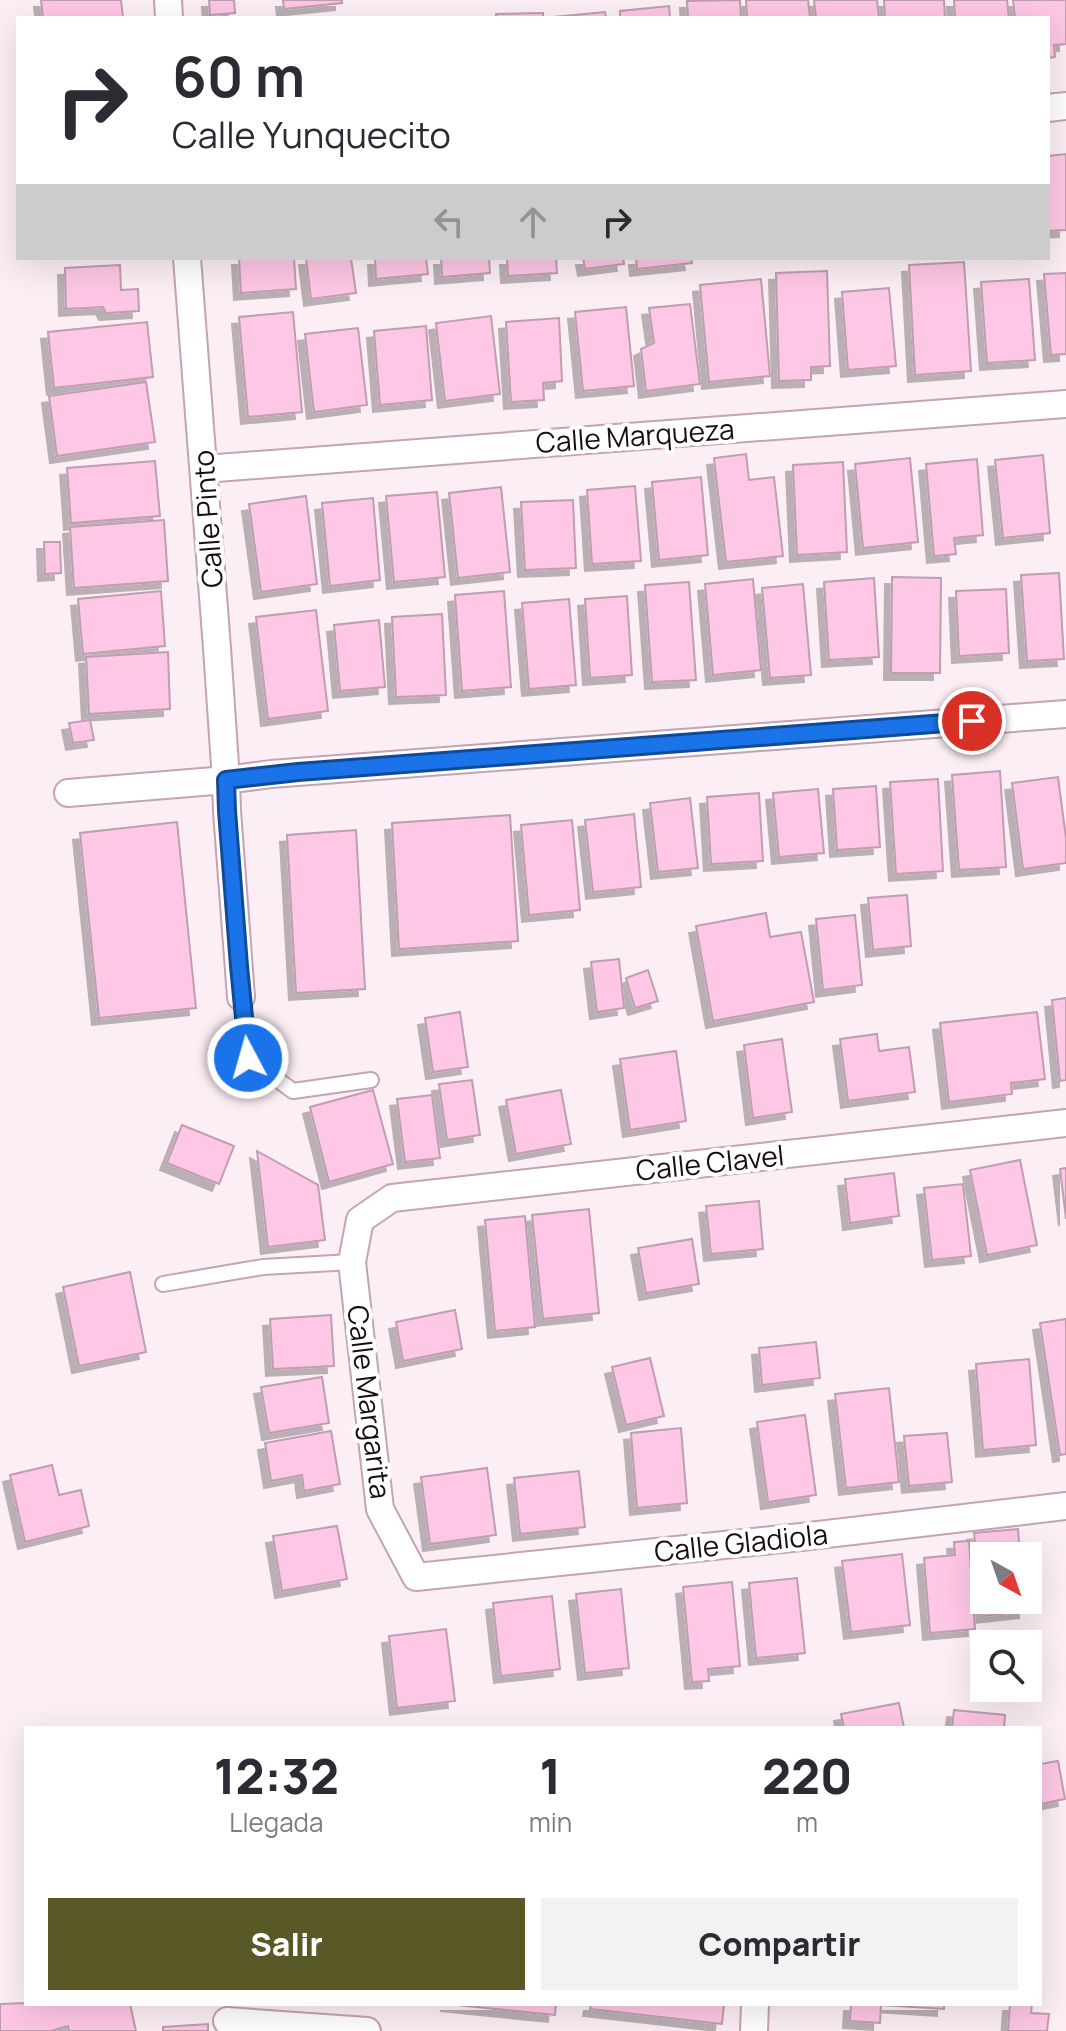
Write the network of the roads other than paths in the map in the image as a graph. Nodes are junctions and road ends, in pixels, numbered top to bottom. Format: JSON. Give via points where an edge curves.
{"nodes":[{"id":1,"x":187,"y":260,"type":"edge"},
{"id":2,"x":1066,"y":404,"type":"edge"},
{"id":3,"x":204,"y":469,"type":"junction"},
{"id":4,"x":1066,"y":714,"type":"edge"},
{"id":5,"x":216,"y":781,"type":"junction"},
{"id":6,"x":68,"y":793,"type":"dead end"},
{"id":7,"x":241,"y":997,"type":"joint"},
{"id":8,"x":371,"y":1080,"type":"dead end"},
{"id":9,"x":1066,"y":1123,"type":"edge"},
{"id":10,"x":360,"y":1220,"type":"joint"},
{"id":11,"x":352,"y":1262,"type":"junction"},
{"id":12,"x":163,"y":1284,"type":"dead end"},
{"id":13,"x":1066,"y":1506,"type":"edge"},
{"id":14,"x":416,"y":1577,"type":"joint"},
{"id":15,"x":755,"y":2006,"type":"edge"},
{"id":16,"x":227,"y":2021,"type":"dead end"},
{"id":17,"x":367,"y":2031,"type":"edge"},
{"id":18,"x":754,"y":2031,"type":"edge"}],
"edges":[{"from":1,"to":3,"type":"street","name":"Calle Pinto"},
{"from":2,"to":3,"type":"street","name":"Calle Marqueza"},
{"from":3,"to":5,"type":"street","name":"Calle Pinto"},
{"from":4,"to":5,"type":"street"},
{"from":5,"to":6,"type":"street"},
{"from":5,"to":7,"type":"street","name":"Calle Pinto","via":[[227,811]]},
{"from":7,"to":8,"type":"lane","via":[[248,1058],[293,1091]]},
{"from":9,"to":10,"type":"street","name":"Calle Clavel","via":[[392,1198]]},
{"from":10,"to":11,"type":"street","name":"Calle Margarita"},
{"from":11,"to":12,"type":"lane","via":[[263,1267]]},
{"from":11,"to":14,"type":"street","name":"Calle Margarita","via":[[380,1509]]},
{"from":13,"to":14,"type":"street","name":"Calle Gladiola"},
{"from":15,"to":18,"type":"street"},
{"from":16,"to":17,"type":"street"}]}
